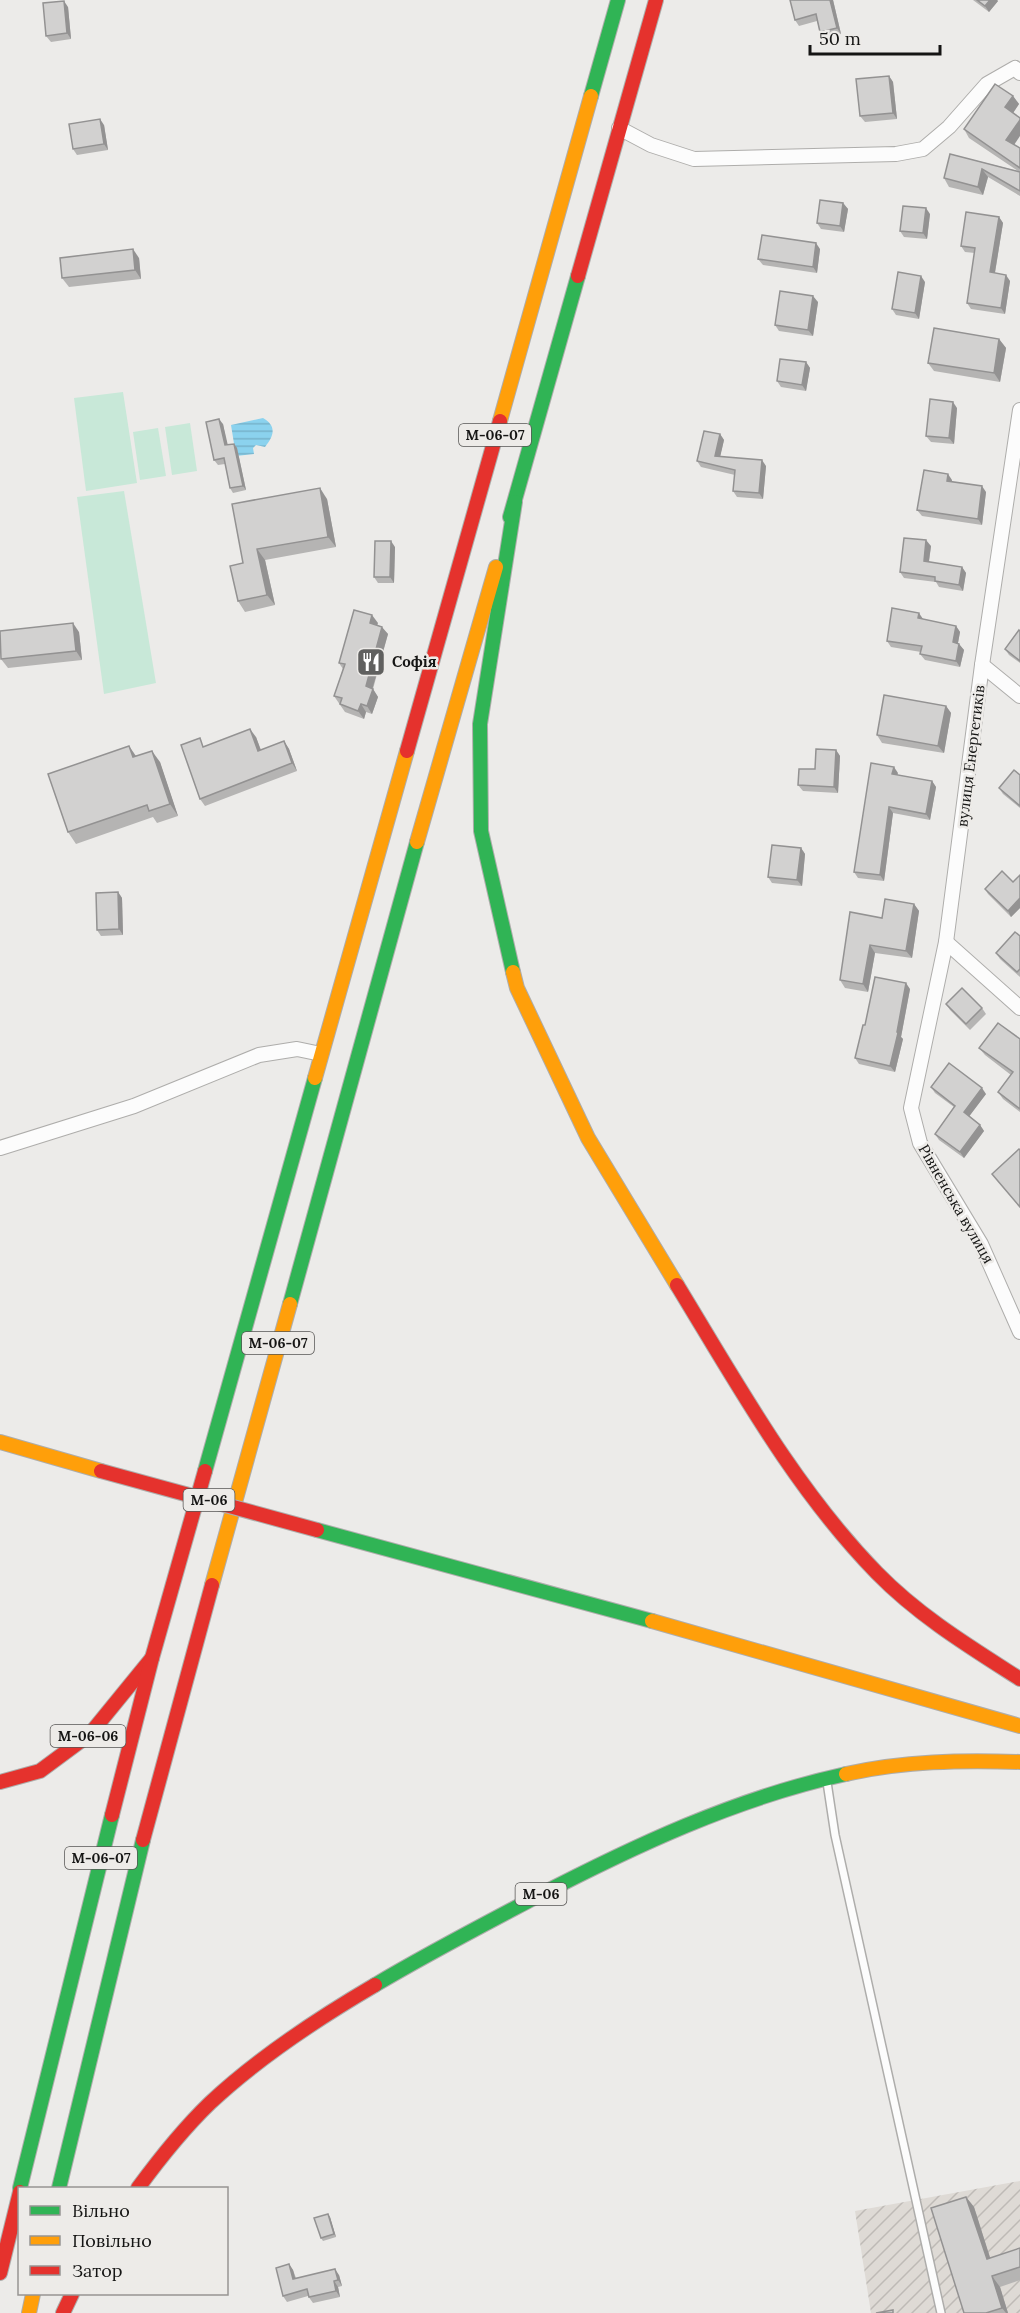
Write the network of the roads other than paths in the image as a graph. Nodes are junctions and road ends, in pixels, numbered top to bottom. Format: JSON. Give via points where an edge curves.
{"nodes":[{"id":1,"x":618,"y":0,"type":"edge"},
{"id":2,"x":656,"y":0,"type":"edge"},
{"id":3,"x":1017,"y":71,"type":"edge"},
{"id":4,"x":620,"y":128,"type":"junction"},
{"id":5,"x":1020,"y":410,"type":"edge"},
{"id":6,"x":515,"y":502,"type":"junction"},
{"id":7,"x":982,"y":665,"type":"junction"},
{"id":8,"x":1020,"y":696,"type":"edge"},
{"id":9,"x":946,"y":942,"type":"junction"},
{"id":10,"x":1020,"y":1008,"type":"edge"},
{"id":11,"x":321,"y":1054,"type":"junction"},
{"id":12,"x":912,"y":1103,"type":"joint"},
{"id":13,"x":0,"y":1148,"type":"edge"},
{"id":14,"x":1020,"y":1332,"type":"edge"},
{"id":15,"x":0,"y":1442,"type":"edge"},
{"id":16,"x":152,"y":1658,"type":"junction"},
{"id":17,"x":1020,"y":1679,"type":"edge"},
{"id":18,"x":1020,"y":1726,"type":"edge"},
{"id":19,"x":1020,"y":1762,"type":"edge"},
{"id":20,"x":827,"y":1779,"type":"junction"},
{"id":21,"x":0,"y":1782,"type":"edge"},
{"id":22,"x":21,"y":2187,"type":"edge"},
{"id":23,"x":59,"y":2187,"type":"edge"},
{"id":24,"x":139,"y":2187,"type":"edge"},
{"id":25,"x":18,"y":2198,"type":"edge"},
{"id":26,"x":0,"y":2272,"type":"edge"},
{"id":27,"x":33,"y":2295,"type":"edge"},
{"id":28,"x":72,"y":2295,"type":"edge"},
{"id":29,"x":29,"y":2313,"type":"edge"},
{"id":30,"x":63,"y":2313,"type":"edge"},
{"id":31,"x":941,"y":2313,"type":"edge"}],
"edges":[{"from":1,"to":11,"type":"main road","number":"М-06-07"},
{"from":2,"to":4,"type":"main road","number":"М-06-07"},
{"from":3,"to":4,"type":"street","via":[[987,84],[949,127],[923,149],[896,154],[694,159],[651,145]]},
{"from":4,"to":6,"type":"main road","number":"М-06-07"},
{"from":5,"to":7,"type":"street","name":"вулиця Енергетиків"},
{"from":6,"to":17,"type":"main road","via":[[480,724],[481,831],[517,987],[588,1138],[774,1444],[829,1518],[878,1574],[947,1633]]},
{"from":6,"to":23,"type":"main road","number":"М-06-07","via":[[408,873],[150,1810]]},
{"from":7,"to":8,"type":"street"},
{"from":7,"to":9,"type":"street","name":"вулиця Енергетиків"},
{"from":9,"to":10,"type":"street"},
{"from":9,"to":12,"type":"street","name":"вулиця Енергетиків"},
{"from":11,"to":13,"type":"street","via":[[297,1049],[259,1054],[134,1106]]},
{"from":11,"to":16,"type":"main road","number":"М-06-07"},
{"from":12,"to":14,"type":"street","name":"Рівненська вулиця","via":[[920,1143],[981,1244]]},
{"from":15,"to":18,"type":"main road","number":"М-06","bridge":true},
{"from":16,"to":21,"type":"main road","number":"М-06-06","via":[[90,1734],[40,1771]]},
{"from":16,"to":22,"type":"main road","number":"М-06-07"},
{"from":19,"to":20,"type":"main road","number":"М-06","via":[[951,1760],[868,1769]]},
{"from":20,"to":24,"type":"main road","number":"М-06","via":[[741,1804],[672,1831],[575,1876],[373,1985],[291,2038],[226,2089],[163,2154]]},
{"from":20,"to":31,"type":"lane","via":[[835,1835]]},
{"from":25,"to":26,"type":"main road","number":"М-06-07"},
{"from":27,"to":29,"type":"main road"},
{"from":28,"to":30,"type":"main road"}]}
